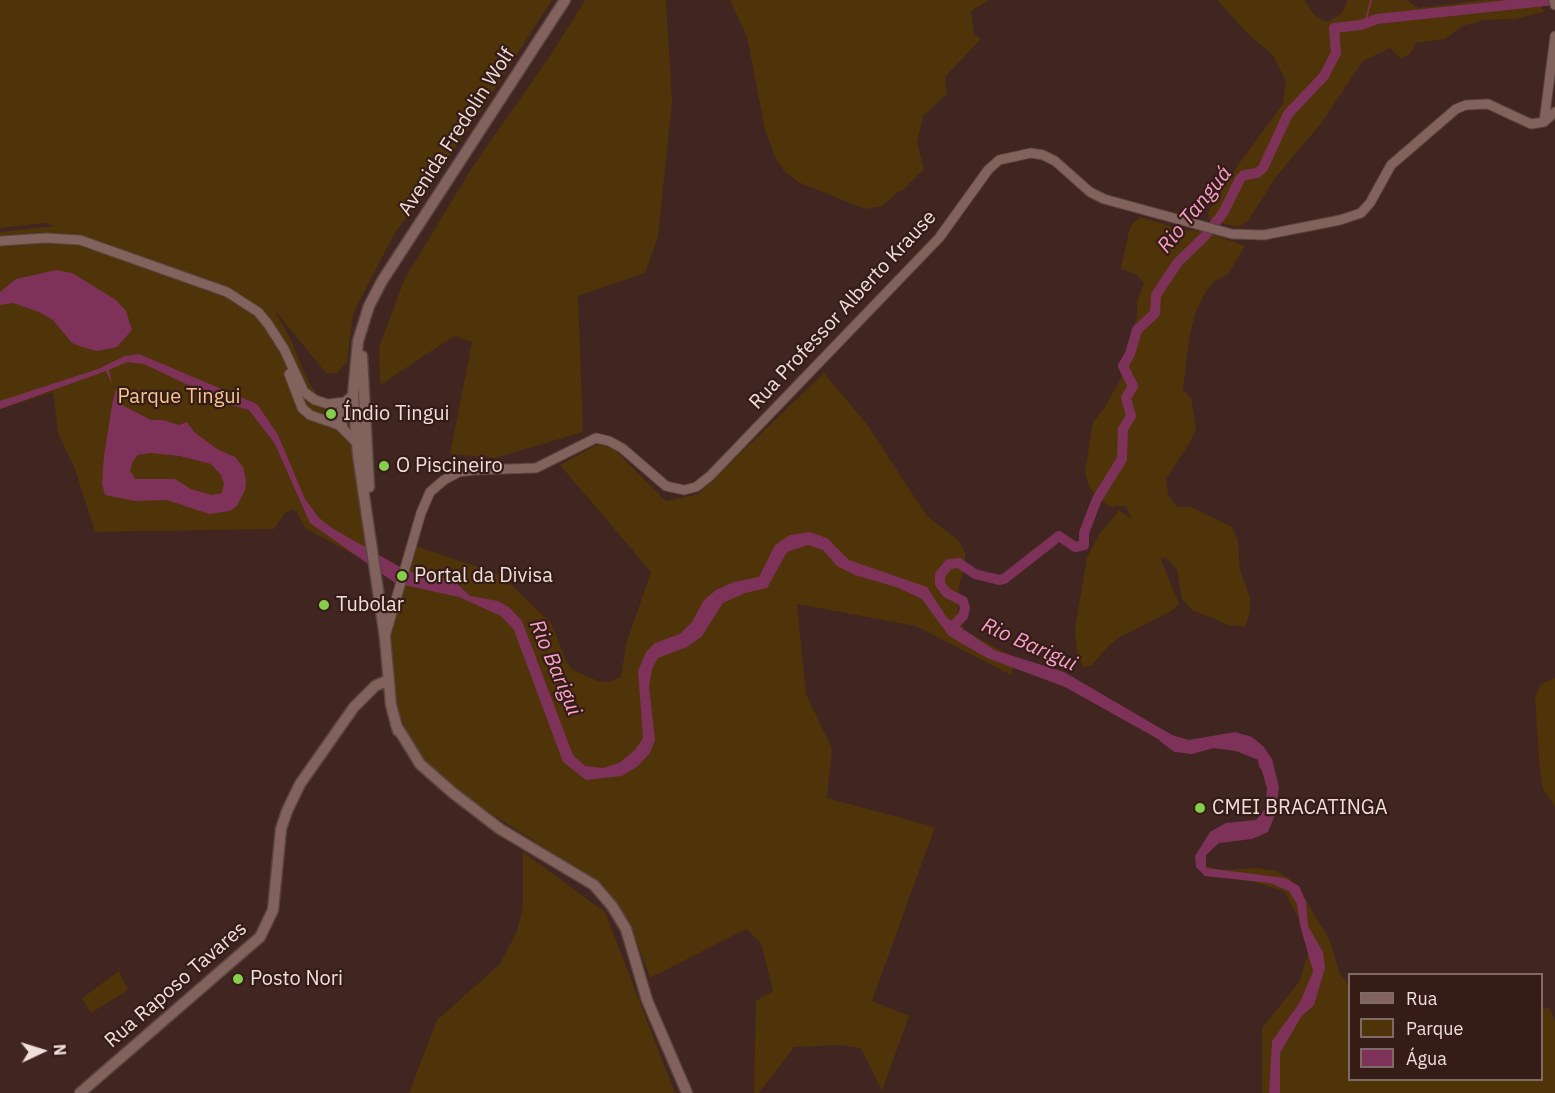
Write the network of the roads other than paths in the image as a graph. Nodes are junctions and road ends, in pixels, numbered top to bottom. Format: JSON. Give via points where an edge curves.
{"nodes":[{"id":1,"x":565,"y":0,"type":"edge"},
{"id":2,"x":1554,"y":0,"type":"edge"},
{"id":3,"x":1555,"y":5,"type":"edge"},
{"id":4,"x":1555,"y":36,"type":"edge"},
{"id":5,"x":1555,"y":112,"type":"edge"},
{"id":6,"x":1544,"y":122,"type":"junction"},
{"id":7,"x":0,"y":241,"type":"edge"},
{"id":8,"x":277,"y":338,"type":"junction"},
{"id":9,"x":354,"y":398,"type":"junction"},
{"id":10,"x":344,"y":428,"type":"junction"},
{"id":11,"x":362,"y":442,"type":"junction"},
{"id":12,"x":397,"y":589,"type":"junction"},
{"id":13,"x":378,"y":594,"type":"junction"},
{"id":14,"x":385,"y":638,"type":"junction"},
{"id":15,"x":386,"y":685,"type":"junction"},
{"id":16,"x":80,"y":1093,"type":"edge"},
{"id":17,"x":687,"y":1093,"type":"edge"}],
"edges":[{"from":1,"to":9,"type":"main road","name":"Avenida Fredolin Wolf","via":[[381,285],[359,357]]},
{"from":2,"to":3,"type":"street"},
{"from":4,"to":6,"type":"street"},
{"from":5,"to":6,"type":"street"},
{"from":6,"to":12,"type":"street","name":"Rua Professor Alberto Krause","via":[[1531,124],[1488,104],[1466,105],[1456,109],[1391,165],[1361,213],[1248,236],[1104,199],[1043,155],[1031,153],[999,160],[914,265],[696,487],[684,490],[666,486],[622,448],[596,438],[536,468],[459,472],[430,492]]},
{"from":7,"to":8,"type":"street","via":[[80,240],[227,292],[258,312]]},
{"from":8,"to":9,"type":"street","via":[[304,392],[328,404]]},
{"from":8,"to":10,"type":"street","via":[[302,408],[310,416]]},
{"from":9,"to":10,"type":"street","via":[[340,413]]},
{"from":9,"to":11,"type":"main road","name":"Avenida Fredolin Wolf"},
{"from":10,"to":11,"type":"street"},
{"from":11,"to":13,"type":"main road","name":"Avenida Fredolin Wolf"},
{"from":12,"to":13,"type":"street","via":[[394,595]]},
{"from":12,"to":14,"type":"street"},
{"from":13,"to":14,"type":"main road","name":"Avenida Fredolin Wolf"},
{"from":13,"to":15,"type":"main road","name":"Avenida Fredolin Wolf","via":[[378,636]]},
{"from":14,"to":15,"type":"main road","name":"Avenida Fredolin Wolf"},
{"from":15,"to":16,"type":"main road","name":"Rua Raposo Tavares","via":[[362,700],[300,784],[281,829],[273,910],[260,937]]},
{"from":15,"to":17,"type":"main road","name":"Avenida Fredolin Wolf","via":[[399,731],[420,764],[500,829],[594,885],[612,906],[626,929],[647,999]]}]}
